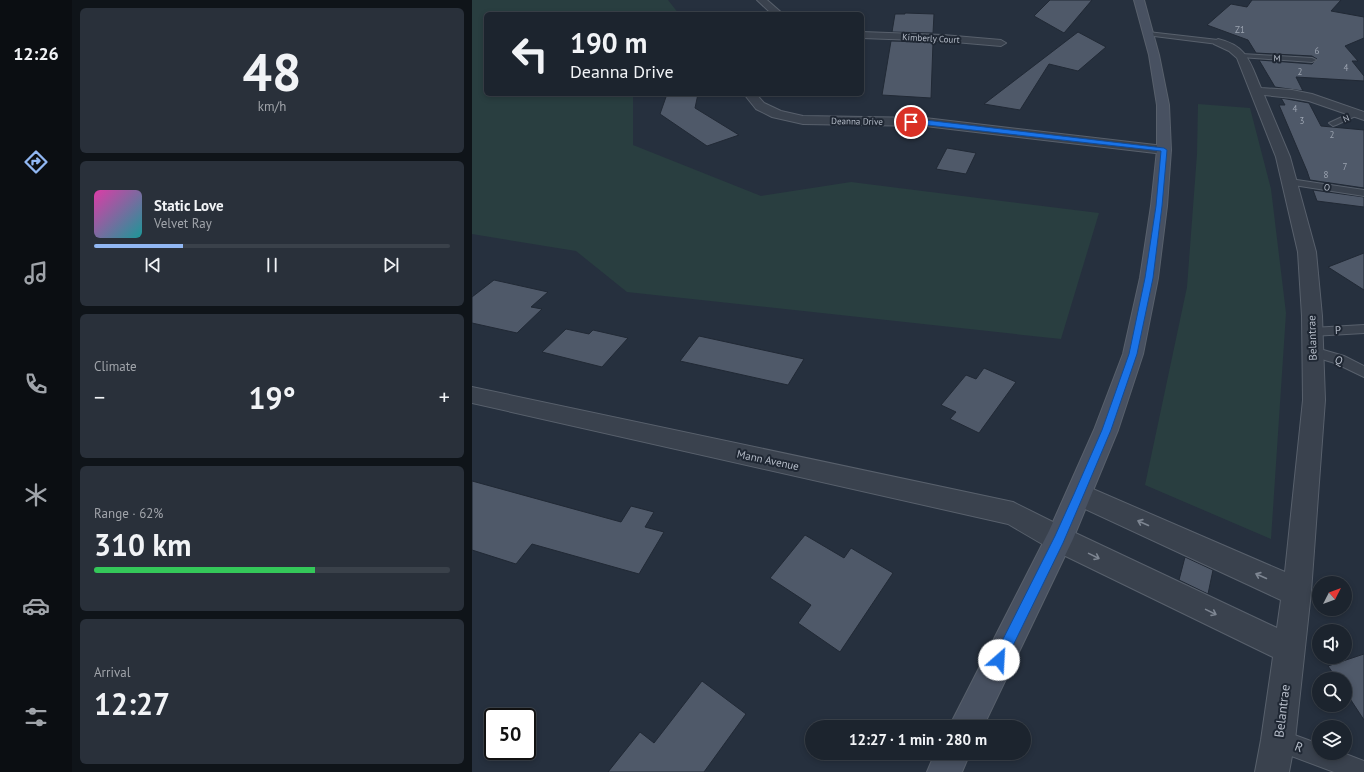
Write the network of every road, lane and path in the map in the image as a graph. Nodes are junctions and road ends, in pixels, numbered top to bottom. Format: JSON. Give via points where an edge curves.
{"nodes":[{"id":1,"x":762,"y":0,"type":"edge"},
{"id":2,"x":1139,"y":0,"type":"edge"},
{"id":3,"x":776,"y":12,"type":"edge"},
{"id":4,"x":1148,"y":34,"type":"junction"},
{"id":5,"x":864,"y":35,"type":"edge"},
{"id":6,"x":1218,"y":42,"type":"joint"},
{"id":7,"x":1001,"y":43,"type":"dead end"},
{"id":8,"x":1242,"y":56,"type":"junction"},
{"id":9,"x":1312,"y":60,"type":"dead end"},
{"id":10,"x":1257,"y":91,"type":"junction"},
{"id":11,"x":751,"y":96,"type":"edge"},
{"id":12,"x":1361,"y":114,"type":"edge"},
{"id":13,"x":1333,"y":123,"type":"dead end"},
{"id":14,"x":1164,"y":150,"type":"junction"},
{"id":15,"x":1290,"y":182,"type":"junction"},
{"id":16,"x":1364,"y":193,"type":"edge"},
{"id":17,"x":1364,"y":329,"type":"edge"},
{"id":18,"x":1313,"y":342,"type":"junction"},
{"id":19,"x":1364,"y":372,"type":"edge"},
{"id":20,"x":472,"y":395,"type":"edge"},
{"id":21,"x":1079,"y":494,"type":"junction"},
{"id":22,"x":1059,"y":539,"type":"junction"},
{"id":23,"x":1297,"y":592,"type":"junction"},
{"id":24,"x":1289,"y":650,"type":"junction"},
{"id":25,"x":969,"y":720,"type":"edge"},
{"id":26,"x":1278,"y":740,"type":"junction"},
{"id":27,"x":950,"y":760,"type":"edge"},
{"id":28,"x":944,"y":772,"type":"edge"},
{"id":29,"x":1272,"y":772,"type":"edge"},
{"id":30,"x":1364,"y":772,"type":"edge"}],
"edges":[{"from":1,"to":3,"type":"street"},
{"from":2,"to":4,"type":"main road"},
{"from":4,"to":6,"type":"lane"},
{"from":4,"to":14,"type":"main road","via":[[1163,104]]},
{"from":5,"to":7,"type":"street","name":"Kimberly Court"},
{"from":6,"to":8,"type":"street"},
{"from":8,"to":9,"type":"lane","name":"M"},
{"from":8,"to":10,"type":"street","name":"Belantrae"},
{"from":10,"to":12,"type":"street","via":[[1312,98]]},
{"from":10,"to":15,"type":"street","name":"Belantrae"},
{"from":11,"to":14,"type":"street","name":"Deanna Drive","via":[[760,106],[777,114],[803,120],[925,122]]},
{"from":12,"to":13,"type":"lane","name":"N"},
{"from":14,"to":21,"type":"main road","via":[[1149,278],[1133,354],[1106,430]]},
{"from":15,"to":16,"type":"lane","name":"O"},
{"from":15,"to":18,"type":"street","name":"Belantrae","via":[[1307,252]]},
{"from":17,"to":18,"type":"lane","name":"P"},
{"from":18,"to":19,"type":"lane","name":"Q"},
{"from":18,"to":23,"type":"street","name":"Belantrae","via":[[1314,400]]},
{"from":20,"to":22,"type":"street","name":"Mann Avenue","via":[[1013,514]]},
{"from":21,"to":22,"type":"main road"},
{"from":23,"to":21,"type":"street","one_way":true},
{"from":22,"to":24,"type":"street","one_way":true},
{"from":22,"to":25,"type":"main road"},
{"from":23,"to":24,"type":"street","name":"Belantrae"},
{"from":24,"to":26,"type":"street","name":"Belantrae"},
{"from":26,"to":29,"type":"street","name":"Belantrae"},
{"from":26,"to":30,"type":"lane","name":"R"},
{"from":27,"to":28,"type":"main road"}]}
